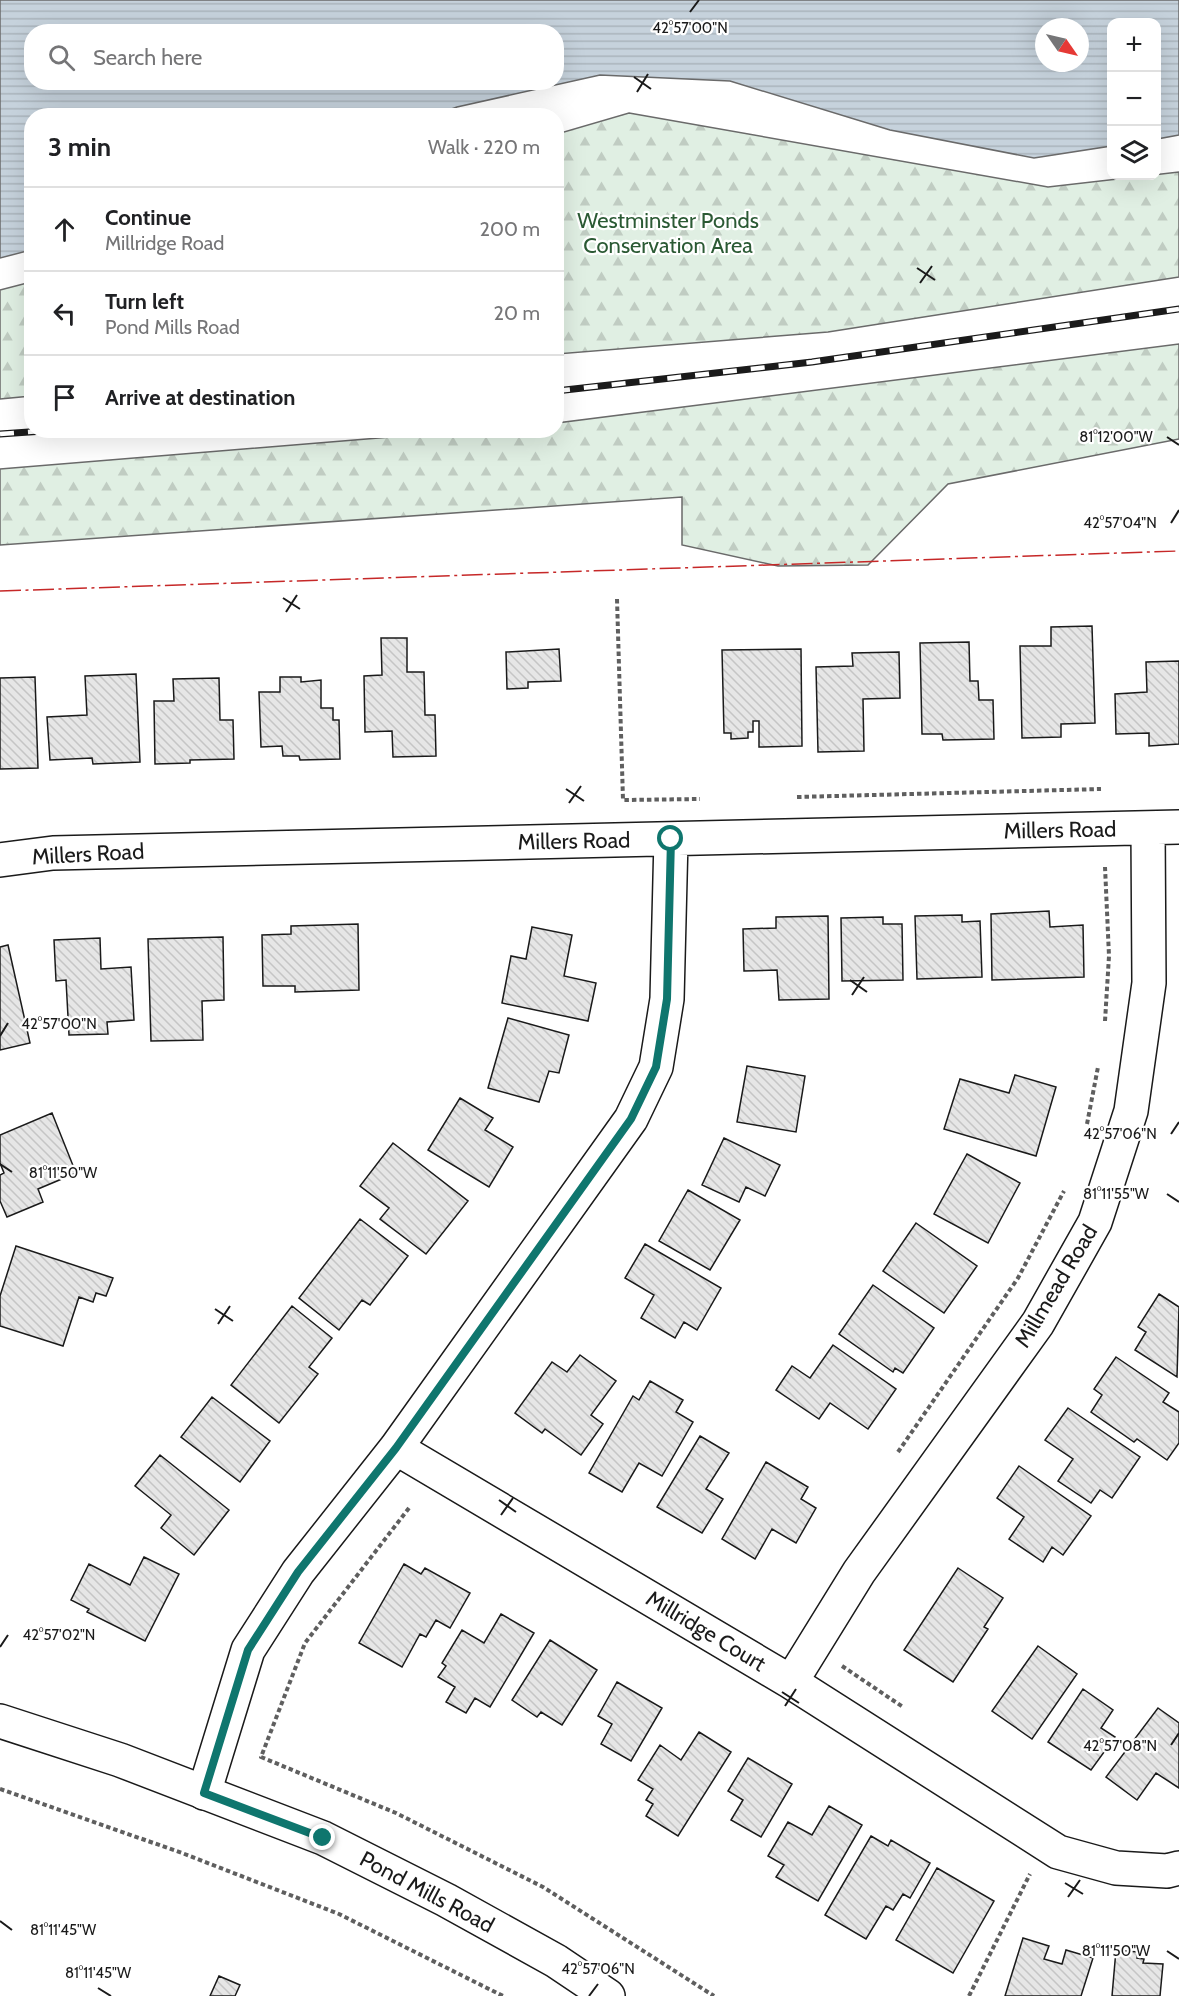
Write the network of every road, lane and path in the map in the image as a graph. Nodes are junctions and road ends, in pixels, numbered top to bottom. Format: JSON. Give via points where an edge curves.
{"nodes":[{"id":1,"x":617,"y":598,"type":"dead end"},
{"id":2,"x":1101,"y":789,"type":"dead end"},
{"id":3,"x":790,"y":797,"type":"dead end"},
{"id":4,"x":706,"y":800,"type":"dead end"},
{"id":5,"x":1163,"y":828,"type":"edge"},
{"id":6,"x":671,"y":839,"type":"junction"},
{"id":7,"x":0,"y":860,"type":"edge"},
{"id":8,"x":1105,"y":867,"type":"dead end"},
{"id":9,"x":1104,"y":1028,"type":"dead end"},
{"id":10,"x":1099,"y":1062,"type":"dead end"},
{"id":11,"x":1086,"y":1130,"type":"dead end"},
{"id":12,"x":1065,"y":1189,"type":"dead end"},
{"id":13,"x":396,"y":1448,"type":"junction"},
{"id":14,"x":893,"y":1459,"type":"dead end"},
{"id":15,"x":410,"y":1508,"type":"dead end"},
{"id":16,"x":791,"y":1682,"type":"junction"},
{"id":17,"x":0,"y":1721,"type":"edge"},
{"id":18,"x":0,"y":1789,"type":"edge"},
{"id":19,"x":204,"y":1793,"type":"junction"},
{"id":20,"x":1044,"y":1843,"type":"junction"},
{"id":21,"x":1179,"y":1869,"type":"edge"},
{"id":22,"x":502,"y":1996,"type":"edge"},
{"id":23,"x":608,"y":1996,"type":"edge"},
{"id":24,"x":714,"y":1996,"type":"edge"},
{"id":25,"x":969,"y":1996,"type":"edge"}],
"edges":[{"from":1,"to":4,"type":"path","via":[[623,800]]},
{"from":2,"to":3,"type":"path"},
{"from":5,"to":6,"type":"street","name":"Millers Road"},
{"from":5,"to":16,"type":"street","name":"Millmead Road","via":[[1149,983],[1131,1111],[1095,1222],[1038,1323],[859,1572]]},
{"from":6,"to":7,"type":"street","name":"Millers Road","via":[[53,853]]},
{"from":6,"to":13,"type":"street","via":[[667,999],[656,1067],[631,1119]]},
{"from":8,"to":9,"type":"path","via":[[1109,956]]},
{"from":10,"to":11,"type":"path"},
{"from":12,"to":14,"type":"path","via":[[1018,1278]]},
{"from":13,"to":16,"type":"street","name":"Millridge Court"},
{"from":13,"to":19,"type":"street","via":[[298,1572],[248,1650]]},
{"from":15,"to":24,"type":"path","via":[[305,1643],[261,1757],[396,1813],[543,1887]]},
{"from":16,"to":20,"type":"street","name":"Millridge Court"},
{"from":17,"to":19,"type":"street","name":"Pond Mills Road","via":[[120,1760]]},
{"from":18,"to":22,"type":"path","via":[[339,1914]]},
{"from":19,"to":23,"type":"street","name":"Pond Mills Road","via":[[333,1843],[556,1961]]},
{"from":20,"to":21,"type":"street","name":"Millridge Court","via":[[1058,1852],[1116,1868]]},
{"from":20,"to":25,"type":"path"}]}
